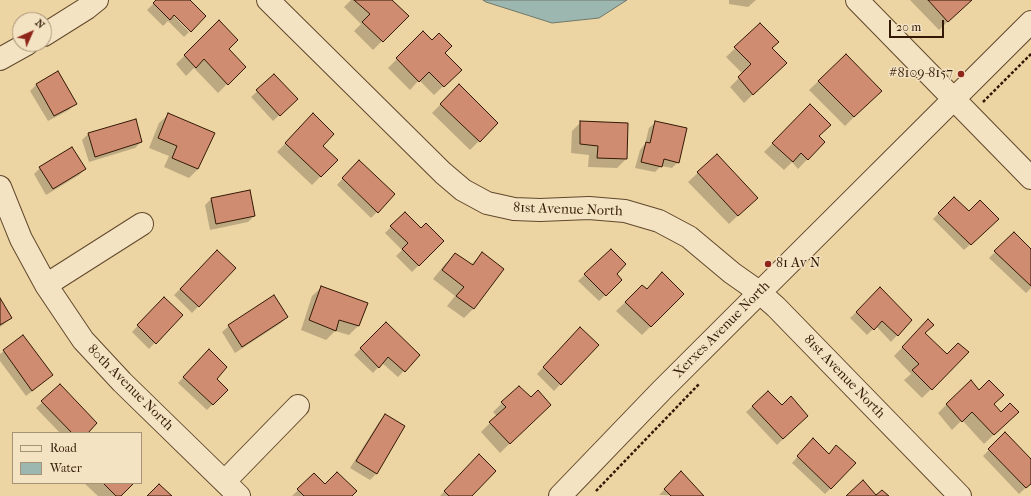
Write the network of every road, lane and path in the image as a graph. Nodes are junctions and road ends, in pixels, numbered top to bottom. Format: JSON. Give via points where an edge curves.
{"nodes":[{"id":1,"x":97,"y":0,"type":"edge"},
{"id":2,"x":268,"y":0,"type":"edge"},
{"id":3,"x":857,"y":0,"type":"edge"},
{"id":4,"x":1031,"y":22,"type":"edge"},
{"id":5,"x":52,"y":30,"type":"edge"},
{"id":6,"x":13,"y":52,"type":"edge"},
{"id":7,"x":1031,"y":54,"type":"edge"},
{"id":8,"x":0,"y":59,"type":"edge"},
{"id":9,"x":954,"y":99,"type":"junction"},
{"id":10,"x":982,"y":102,"type":"dead end"},
{"id":11,"x":1031,"y":178,"type":"edge"},
{"id":12,"x":0,"y":187,"type":"edge"},
{"id":13,"x":142,"y":224,"type":"dead end"},
{"id":14,"x":46,"y":286,"type":"junction"},
{"id":15,"x":759,"y":292,"type":"junction"},
{"id":16,"x":703,"y":380,"type":"dead end"},
{"id":17,"x":298,"y":406,"type":"dead end"},
{"id":18,"x":232,"y":489,"type":"edge"},
{"id":19,"x":576,"y":493,"type":"edge"},
{"id":20,"x":960,"y":496,"type":"edge"}],
"edges":[{"from":1,"to":5,"type":"street"},
{"from":2,"to":15,"type":"street","name":"81st Avenue North","via":[[463,190],[487,203],[514,209],[589,208],[625,211],[659,221],[689,237]]},
{"from":3,"to":9,"type":"street"},
{"from":4,"to":9,"type":"street","name":"Xerxes Avenue North"},
{"from":6,"to":8,"type":"street"},
{"from":7,"to":10,"type":"path"},
{"from":9,"to":11,"type":"street"},
{"from":9,"to":15,"type":"street","name":"Xerxes Avenue North"},
{"from":12,"to":14,"type":"street","name":"80th Avenue North","via":[[21,239]]},
{"from":13,"to":14,"type":"street"},
{"from":14,"to":18,"type":"street","name":"80th Avenue North","via":[[88,345],[122,382]]},
{"from":15,"to":19,"type":"street","name":"Xerxes Avenue North","via":[[662,390]]},
{"from":15,"to":20,"type":"street","name":"81st Avenue North"},
{"from":16,"to":19,"type":"path"},
{"from":17,"to":18,"type":"street","name":"80th Avenue North"}]}
